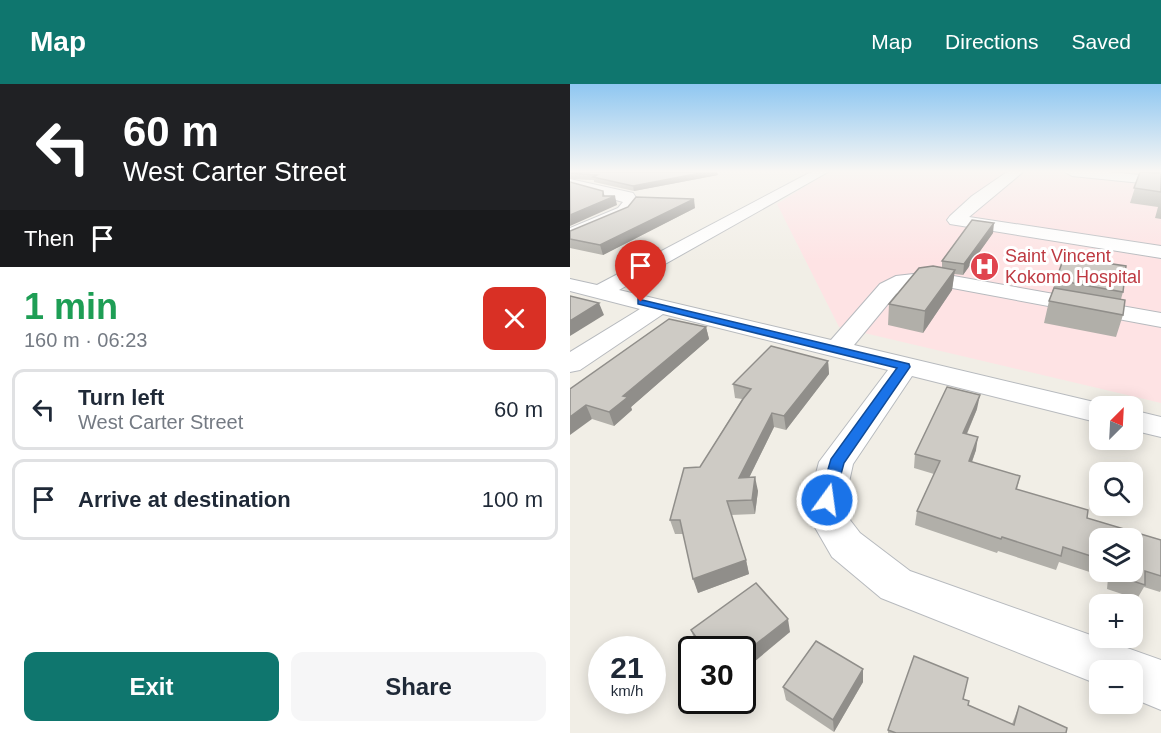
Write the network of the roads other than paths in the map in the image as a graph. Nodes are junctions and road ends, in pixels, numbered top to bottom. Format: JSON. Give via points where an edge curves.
{"nodes":[{"id":1,"x":631,"y":202,"type":"edge"},
{"id":2,"x":765,"y":202,"type":"edge"},
{"id":3,"x":975,"y":202,"type":"edge"},
{"id":4,"x":570,"y":235,"type":"edge"},
{"id":5,"x":1161,"y":252,"type":"edge"},
{"id":6,"x":570,"y":285,"type":"edge"},
{"id":7,"x":600,"y":292,"type":"junction"},
{"id":8,"x":660,"y":306,"type":"junction"},
{"id":9,"x":1161,"y":320,"type":"edge"},
{"id":10,"x":836,"y":350,"type":"junction"},
{"id":11,"x":570,"y":364,"type":"edge"},
{"id":12,"x":904,"y":367,"type":"junction"},
{"id":13,"x":1089,"y":409,"type":"edge"},
{"id":14,"x":1143,"y":423,"type":"edge"},
{"id":15,"x":1161,"y":427,"type":"edge"},
{"id":16,"x":1095,"y":660,"type":"edge"},
{"id":17,"x":1143,"y":678,"type":"edge"},
{"id":18,"x":1161,"y":685,"type":"edge"}],
"edges":[{"from":1,"to":4,"type":"street","via":[[624,212]]},
{"from":2,"to":7,"type":"street"},
{"from":3,"to":5,"type":"street","via":[[956,220]]},
{"from":6,"to":7,"type":"street"},
{"from":7,"to":8,"type":"street"},
{"from":8,"to":10,"type":"street"},
{"from":8,"to":11,"type":"street"},
{"from":9,"to":10,"type":"street","via":[[931,278],[904,281],[888,289]]},
{"from":10,"to":12,"type":"street"},
{"from":12,"to":13,"type":"street"},
{"from":12,"to":16,"type":"street","via":[[836,462],[827,500],[832,524],[846,544],[896,585]]},
{"from":14,"to":15,"type":"street"},
{"from":17,"to":18,"type":"street"}]}
